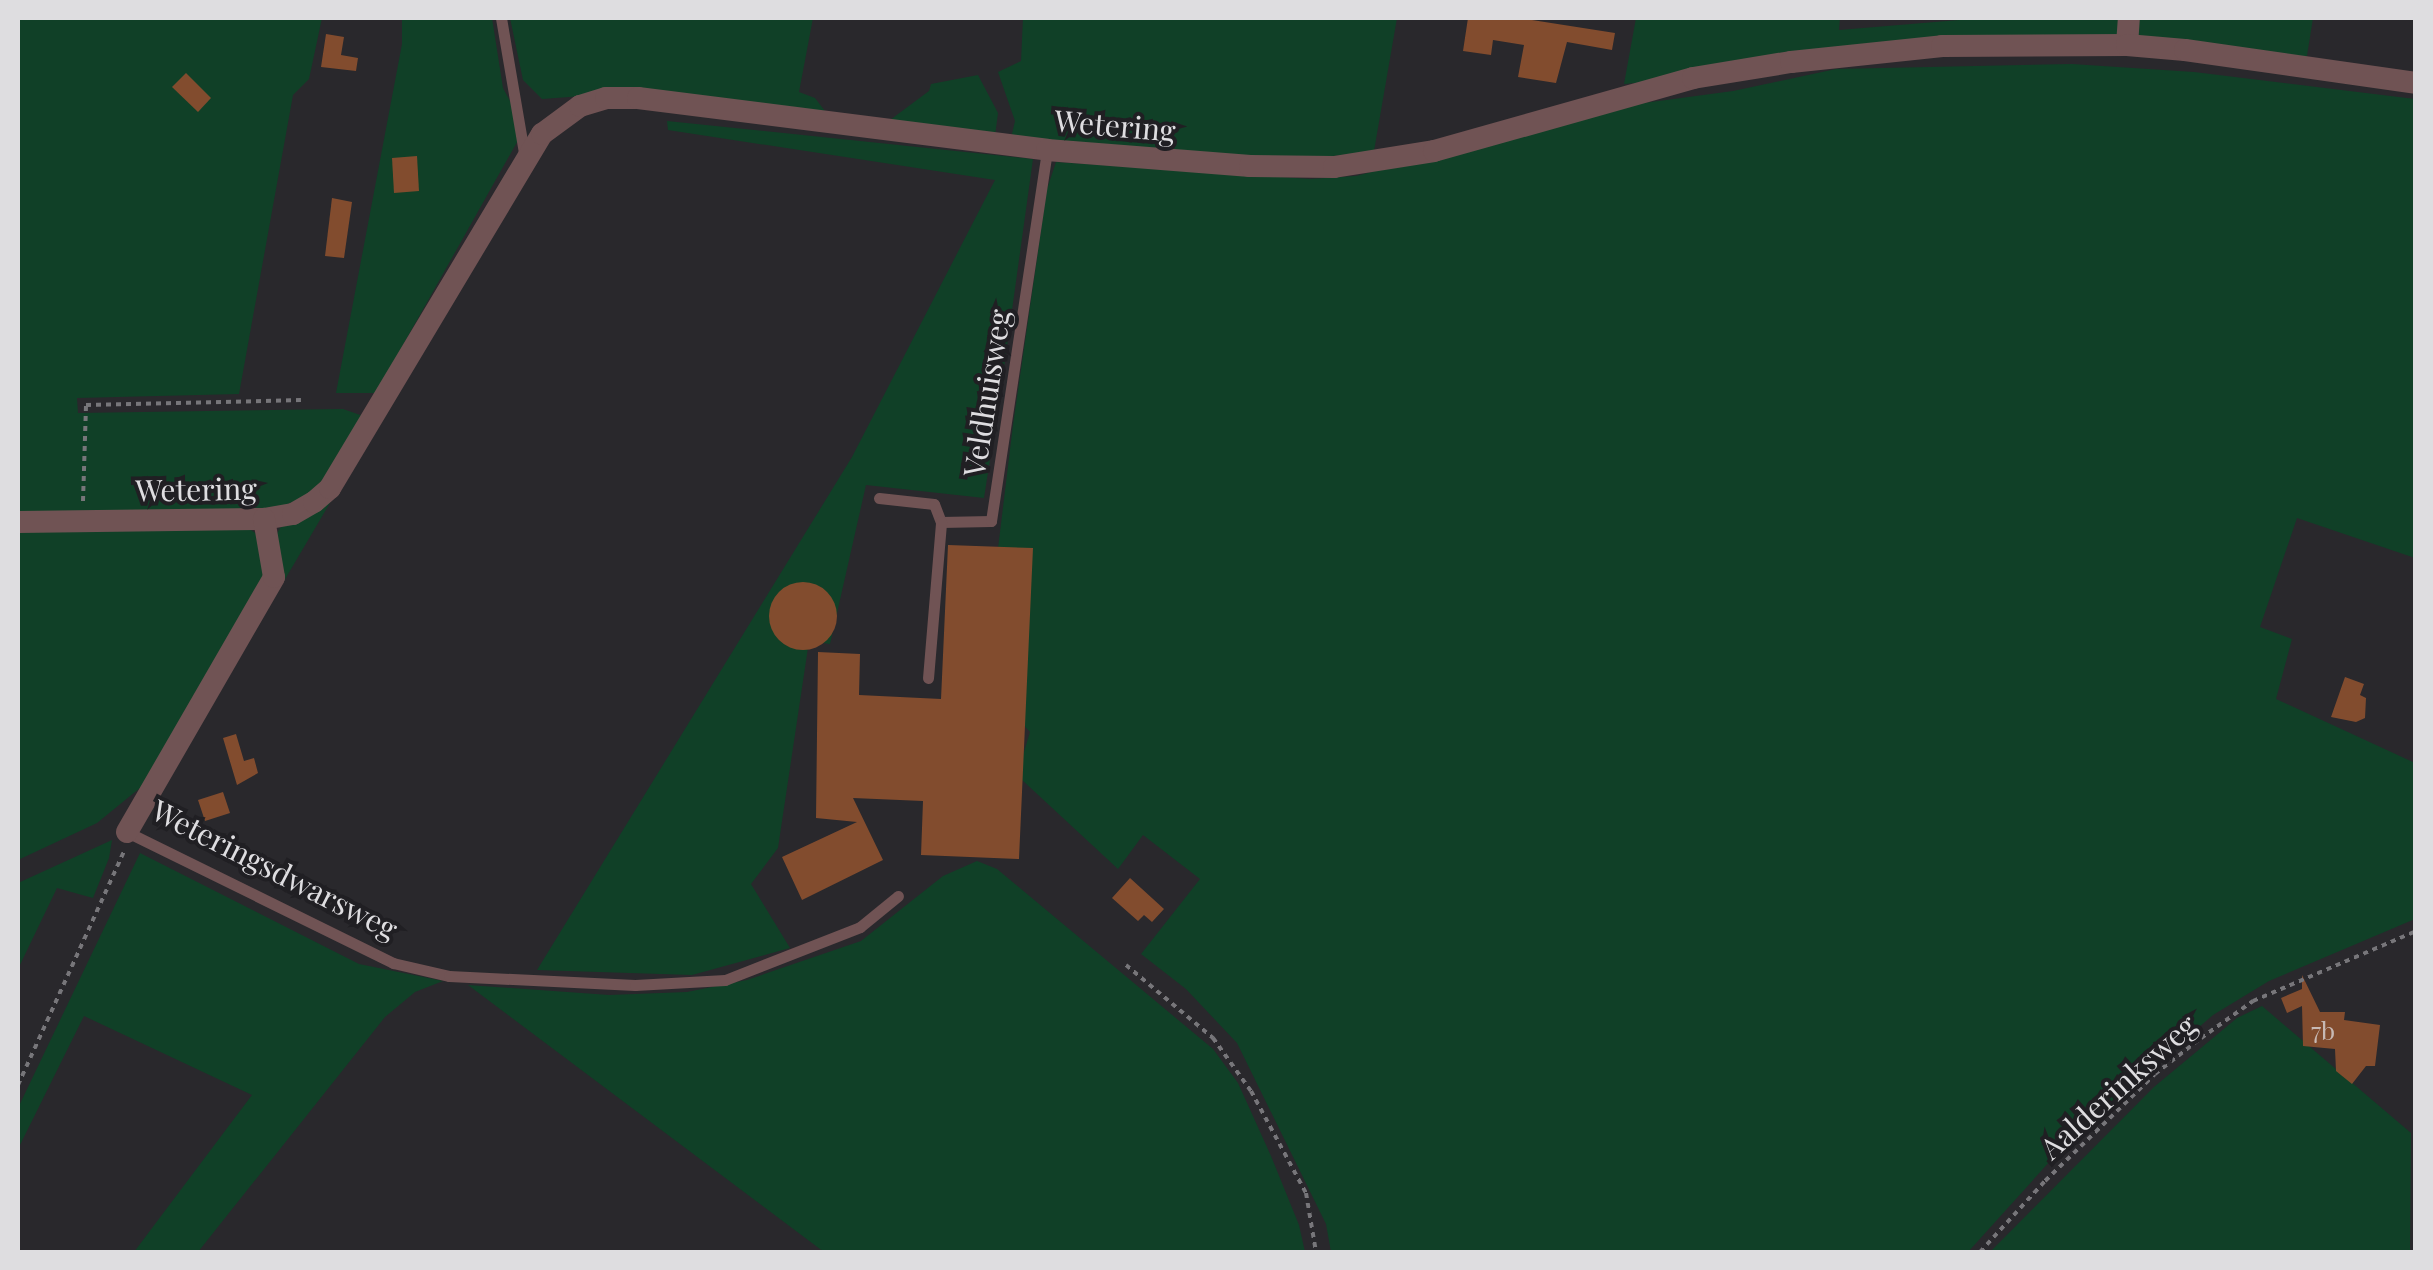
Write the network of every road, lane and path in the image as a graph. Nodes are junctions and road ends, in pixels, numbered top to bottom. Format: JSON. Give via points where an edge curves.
{"nodes":[{"id":1,"x":501,"y":18,"type":"edge"},
{"id":2,"x":2130,"y":18,"type":"edge"},
{"id":3,"x":2127,"y":45,"type":"junction"},
{"id":4,"x":2416,"y":83,"type":"edge"},
{"id":5,"x":1047,"y":150,"type":"junction"},
{"id":6,"x":525,"y":158,"type":"junction"},
{"id":7,"x":300,"y":400,"type":"dead end"},
{"id":8,"x":879,"y":498,"type":"dead end"},
{"id":9,"x":264,"y":519,"type":"junction"},
{"id":10,"x":83,"y":521,"type":"junction"},
{"id":11,"x":18,"y":522,"type":"edge"},
{"id":12,"x":941,"y":522,"type":"junction"},
{"id":13,"x":928,"y":678,"type":"dead end"},
{"id":14,"x":127,"y":832,"type":"junction"},
{"id":15,"x":898,"y":896,"type":"dead end"},
{"id":16,"x":2416,"y":931,"type":"edge"},
{"id":17,"x":1126,"y":966,"type":"dead end"},
{"id":18,"x":18,"y":1085,"type":"edge"},
{"id":19,"x":1316,"y":1252,"type":"edge"},
{"id":20,"x":1980,"y":1252,"type":"edge"}],
"edges":[{"from":1,"to":6,"type":"lane"},
{"from":2,"to":3,"type":"street"},
{"from":3,"to":4,"type":"street","name":"Wetering"},
{"from":3,"to":5,"type":"street","name":"Wetering","via":[[1942,46],[1792,62],[1693,78],[1434,151],[1350,166],[1250,166]]},
{"from":5,"to":6,"type":"street","name":"Wetering","via":[[606,98],[580,106],[542,134]]},
{"from":5,"to":12,"type":"lane","name":"Veldhuisweg","via":[[991,520]]},
{"from":6,"to":9,"type":"street","name":"Wetering","via":[[330,488],[293,514]]},
{"from":7,"to":10,"type":"path","via":[[86,405]]},
{"from":8,"to":12,"type":"lane","name":"Veldhuisweg","via":[[934,504]]},
{"from":9,"to":10,"type":"street","name":"Wetering"},
{"from":9,"to":14,"type":"street","name":"Weteringsdwarsweg","via":[[274,576]]},
{"from":10,"to":11,"type":"street","name":"Wetering"},
{"from":12,"to":13,"type":"lane"},
{"from":14,"to":15,"type":"lane","name":"Weteringsdwarsweg","via":[[375,956],[449,976],[635,986],[725,980],[860,927]]},
{"from":14,"to":18,"type":"path","via":[[124,856]]},
{"from":16,"to":20,"type":"path","name":"Aalderinksweg","via":[[2254,1001],[2201,1038],[2128,1100]]},
{"from":17,"to":19,"type":"path","via":[[1212,1038],[1251,1090],[1306,1193]]}]}
